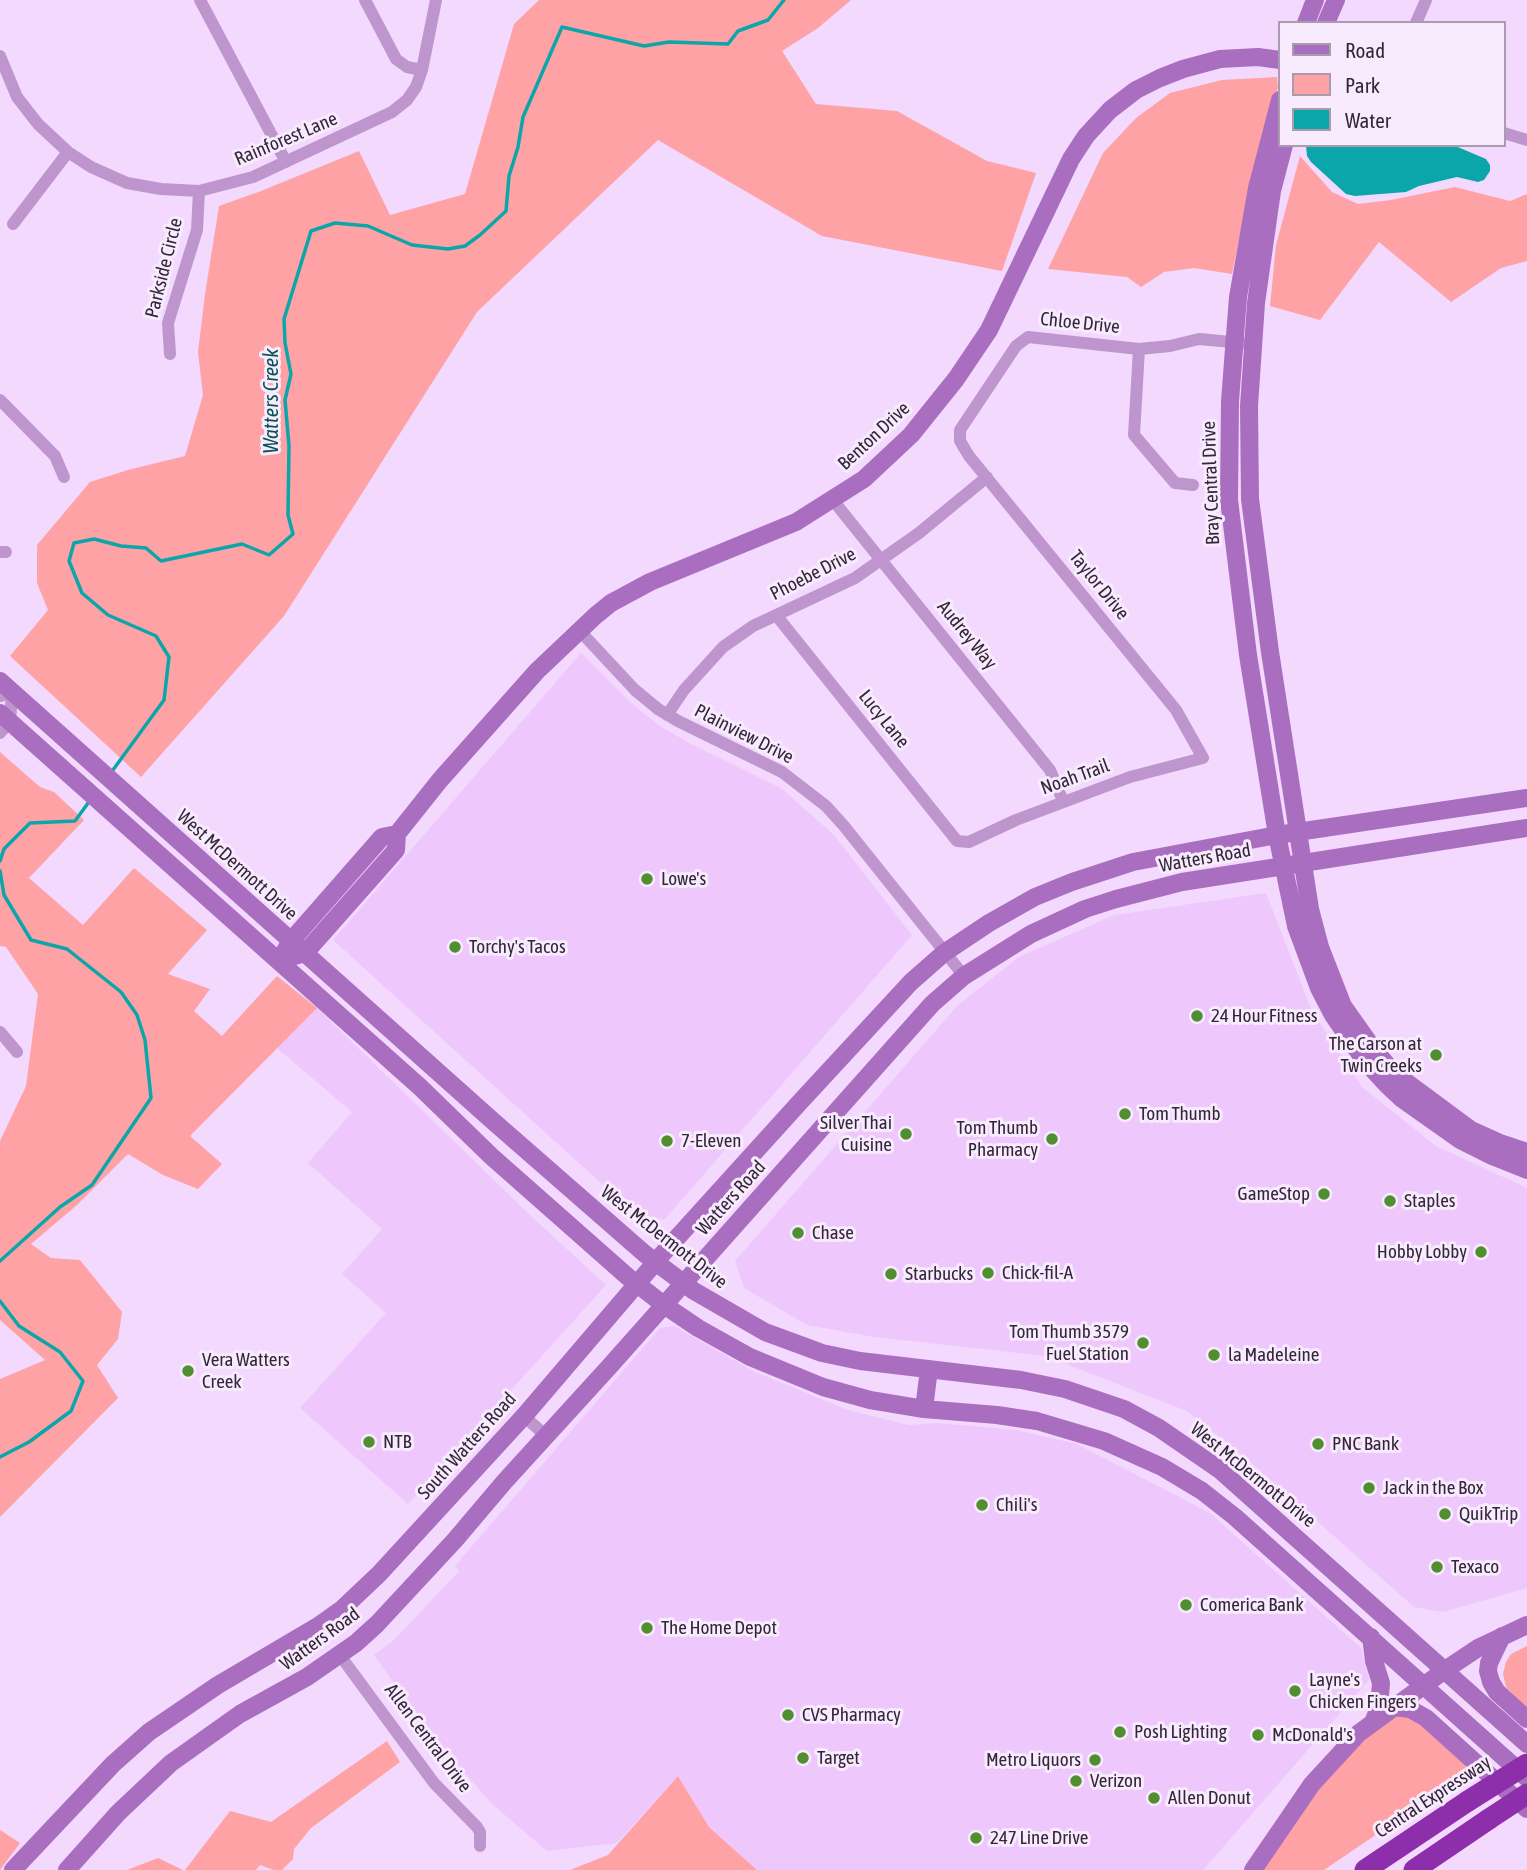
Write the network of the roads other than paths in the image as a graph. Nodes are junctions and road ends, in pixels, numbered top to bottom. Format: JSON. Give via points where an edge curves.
{"nodes":[{"id":1,"x":200,"y":0,"type":"edge"},
{"id":2,"x":365,"y":0,"type":"edge"},
{"id":3,"x":436,"y":0,"type":"edge"},
{"id":4,"x":1315,"y":0,"type":"edge"},
{"id":5,"x":1336,"y":0,"type":"edge"},
{"id":6,"x":1426,"y":0,"type":"edge"},
{"id":7,"x":1307,"y":21,"type":"edge"},
{"id":8,"x":1327,"y":21,"type":"edge"},
{"id":9,"x":1417,"y":21,"type":"edge"},
{"id":10,"x":0,"y":57,"type":"edge"},
{"id":11,"x":1278,"y":60,"type":"edge"},
{"id":12,"x":422,"y":70,"type":"junction"},
{"id":13,"x":1278,"y":108,"type":"edge"},
{"id":14,"x":1506,"y":134,"type":"edge"},
{"id":15,"x":1527,"y":140,"type":"edge"},
{"id":16,"x":1283,"y":147,"type":"edge"},
{"id":17,"x":68,"y":152,"type":"junction"},
{"id":18,"x":286,"y":162,"type":"junction"},
{"id":19,"x":199,"y":191,"type":"junction"},
{"id":20,"x":13,"y":224,"type":"dead end"},
{"id":21,"x":1235,"y":342,"type":"junction"},
{"id":22,"x":1253,"y":346,"type":"junction"},
{"id":23,"x":1139,"y":349,"type":"junction"},
{"id":24,"x":170,"y":354,"type":"dead end"},
{"id":25,"x":0,"y":400,"type":"edge"},
{"id":26,"x":960,"y":440,"type":"joint"},
{"id":27,"x":64,"y":477,"type":"dead end"},
{"id":28,"x":987,"y":477,"type":"junction"},
{"id":29,"x":1193,"y":485,"type":"dead end"},
{"id":30,"x":832,"y":499,"type":"junction"},
{"id":31,"x":882,"y":559,"type":"junction"},
{"id":32,"x":776,"y":615,"type":"junction"},
{"id":33,"x":579,"y":630,"type":"junction"},
{"id":34,"x":4,"y":690,"type":"edge"},
{"id":35,"x":667,"y":715,"type":"junction"},
{"id":36,"x":3,"y":723,"type":"edge"},
{"id":37,"x":1203,"y":758,"type":"joint"},
{"id":38,"x":1527,"y":798,"type":"edge"},
{"id":39,"x":1063,"y":801,"type":"junction"},
{"id":40,"x":1527,"y":828,"type":"edge"},
{"id":41,"x":1297,"y":832,"type":"junction"},
{"id":42,"x":397,"y":834,"type":"junction"},
{"id":43,"x":1277,"y":835,"type":"junction"},
{"id":44,"x":964,"y":843,"type":"joint"},
{"id":45,"x":1303,"y":862,"type":"junction"},
{"id":46,"x":1283,"y":866,"type":"junction"},
{"id":47,"x":291,"y":941,"type":"junction"},
{"id":48,"x":305,"y":953,"type":"junction"},
{"id":49,"x":944,"y":953,"type":"junction"},
{"id":50,"x":280,"y":961,"type":"junction"},
{"id":51,"x":964,"y":976,"type":"junction"},
{"id":52,"x":1319,"y":988,"type":"junction"},
{"id":53,"x":0,"y":1032,"type":"edge"},
{"id":54,"x":1363,"y":1034,"type":"junction"},
{"id":55,"x":17,"y":1052,"type":"dead end"},
{"id":56,"x":495,"y":1122,"type":"junction"},
{"id":57,"x":476,"y":1142,"type":"junction"},
{"id":58,"x":1527,"y":1152,"type":"edge"},
{"id":59,"x":1527,"y":1170,"type":"edge"},
{"id":60,"x":656,"y":1262,"type":"junction"},
{"id":61,"x":683,"y":1283,"type":"junction"},
{"id":62,"x":637,"y":1284,"type":"junction"},
{"id":63,"x":664,"y":1305,"type":"junction"},
{"id":64,"x":929,"y":1369,"type":"junction"},
{"id":65,"x":924,"y":1409,"type":"junction"},
{"id":66,"x":524,"y":1416,"type":"junction"},
{"id":67,"x":546,"y":1436,"type":"junction"},
{"id":68,"x":1220,"y":1470,"type":"junction"},
{"id":69,"x":1202,"y":1491,"type":"junction"},
{"id":70,"x":1527,"y":1625,"type":"edge"},
{"id":71,"x":1502,"y":1636,"type":"junction"},
{"id":72,"x":1371,"y":1637,"type":"junction"},
{"id":73,"x":339,"y":1654,"type":"junction"},
{"id":74,"x":1445,"y":1670,"type":"junction"},
{"id":75,"x":1424,"y":1684,"type":"junction"},
{"id":76,"x":1392,"y":1707,"type":"junction"},
{"id":77,"x":1527,"y":1719,"type":"edge"},
{"id":78,"x":1374,"y":1720,"type":"junction"},
{"id":79,"x":1527,"y":1744,"type":"edge"},
{"id":80,"x":1527,"y":1764,"type":"edge"},
{"id":81,"x":1527,"y":1778,"type":"edge"},
{"id":82,"x":1527,"y":1794,"type":"edge"},
{"id":83,"x":1527,"y":1809,"type":"edge"},
{"id":84,"x":481,"y":1846,"type":"dead end"},
{"id":85,"x":1397,"y":1848,"type":"junction"},
{"id":86,"x":13,"y":1870,"type":"edge"},
{"id":87,"x":67,"y":1870,"type":"edge"},
{"id":88,"x":1253,"y":1870,"type":"edge"},
{"id":89,"x":1351,"y":1870,"type":"edge"},
{"id":90,"x":1365,"y":1870,"type":"edge"},
{"id":91,"x":1414,"y":1870,"type":"edge"}],
"edges":[{"from":1,"to":18,"type":"street"},
{"from":2,"to":12,"type":"street","via":[[396,59],[407,68]]},
{"from":3,"to":12,"type":"street","name":"Rainforest Lane"},
{"from":4,"to":7,"type":"main road"},
{"from":5,"to":8,"type":"main road"},
{"from":6,"to":9,"type":"street"},
{"from":10,"to":17,"type":"street","name":"Rainforest Lane","via":[[18,97]]},
{"from":11,"to":30,"type":"main road","name":"Benton Drive","via":[[1220,59],[1183,69],[1136,90],[1110,110],[1071,159],[1008,294],[972,357],[911,435],[864,479]]},
{"from":12,"to":18,"type":"street","name":"Rainforest Lane","via":[[407,100],[392,112]]},
{"from":13,"to":21,"type":"main road","name":"Bray Central Drive","via":[[1250,223]]},
{"from":14,"to":15,"type":"street"},
{"from":16,"to":22,"type":"main road","name":"Bray Central Drive","via":[[1272,191]]},
{"from":17,"to":19,"type":"street","name":"Rainforest Lane","via":[[127,183]]},
{"from":17,"to":20,"type":"street"},
{"from":18,"to":19,"type":"street","name":"Rainforest Lane","via":[[253,177]]},
{"from":19,"to":24,"type":"street","name":"Parkside Circle","via":[[197,230],[168,323]]},
{"from":21,"to":22,"type":"street","name":"Chloe Drive"},
{"from":21,"to":23,"type":"street","name":"Chloe Drive","via":[[1199,339]]},
{"from":21,"to":43,"type":"main road","name":"Bray Central Drive","via":[[1229,500]]},
{"from":22,"to":41,"type":"main road","name":"Bray Central Drive","via":[[1250,499]]},
{"from":23,"to":26,"type":"street","name":"Chloe Drive","via":[[1028,337],[1016,346],[963,422]]},
{"from":23,"to":29,"type":"street","via":[[1134,435],[1175,484]]},
{"from":25,"to":27,"type":"street","via":[[55,456]]},
{"from":26,"to":28,"type":"street","name":"Taylor Drive"},
{"from":28,"to":31,"type":"street","name":"Phoebe Drive"},
{"from":28,"to":37,"type":"street","name":"Taylor Drive","via":[[1176,710]]},
{"from":30,"to":31,"type":"street","name":"Audrey Way"},
{"from":30,"to":33,"type":"main road","name":"Benton Drive","via":[[796,522],[650,582],[611,603]]},
{"from":31,"to":32,"type":"street","name":"Phoebe Drive","via":[[855,578]]},
{"from":31,"to":39,"type":"street","name":"Audrey Way","via":[[1050,770]]},
{"from":32,"to":35,"type":"street","name":"Phoebe Drive","via":[[723,647]]},
{"from":32,"to":44,"type":"street","name":"Lucy Lane","via":[[951,834]]},
{"from":33,"to":35,"type":"street","name":"Plainview Drive","via":[[635,690]]},
{"from":33,"to":42,"type":"main road","name":"Benton Drive","via":[[537,671]]},
{"from":34,"to":36,"type":"street"},
{"from":34,"to":47,"type":"main road","name":"West McDermott Drive"},
{"from":35,"to":49,"type":"street","name":"Plainview Drive","via":[[782,772],[826,806]]},
{"from":36,"to":50,"type":"main road","via":[[64,769]]},
{"from":37,"to":39,"type":"street","name":"Noah Trail"},
{"from":38,"to":41,"type":"main road","name":"Watters Road"},
{"from":39,"to":44,"type":"street","name":"Noah Trail"},
{"from":40,"to":45,"type":"main road","name":"Watters Road"},
{"from":41,"to":43,"type":"main road","name":"Watters Road"},
{"from":41,"to":45,"type":"main road","name":"Bray Central Drive"},
{"from":42,"to":47,"type":"main road","name":"Benton Drive","via":[[382,837]]},
{"from":42,"to":48,"type":"main road","name":"Benton Drive","via":[[396,850]]},
{"from":43,"to":46,"type":"main road","name":"Bray Central Drive"},
{"from":43,"to":49,"type":"main road","name":"Watters Road","via":[[1133,862],[1084,877],[1035,897]]},
{"from":45,"to":46,"type":"main road","name":"Watters Road"},
{"from":45,"to":54,"type":"main road","name":"Bray Central Drive","via":[[1320,947],[1343,1006]]},
{"from":46,"to":51,"type":"main road","name":"Watters Road","via":[[1182,882],[1096,905],[1031,934]]},
{"from":46,"to":52,"type":"main road","name":"Bray Central Drive","via":[[1296,926]]},
{"from":47,"to":48,"type":"main road","name":"West McDermott Drive"},
{"from":47,"to":50,"type":"main road","name":"Benton Drive"},
{"from":48,"to":50,"type":"main road"},
{"from":48,"to":56,"type":"main road","name":"West McDermott Drive"},
{"from":49,"to":51,"type":"street","name":"Plainview Drive"},
{"from":49,"to":60,"type":"main road","name":"Watters Road","via":[[911,982]]},
{"from":50,"to":57,"type":"main road"},
{"from":51,"to":61,"type":"main road","name":"Watters Road","via":[[932,1004]]},
{"from":52,"to":54,"type":"main road","via":[[1334,996],[1348,1021]]},
{"from":52,"to":59,"type":"main road","name":"Bray Central Drive","via":[[1365,1061],[1402,1099],[1460,1140]]},
{"from":53,"to":55,"type":"street"},
{"from":54,"to":58,"type":"main road","via":[[1412,1088],[1471,1130]]},
{"from":56,"to":57,"type":"main road"},
{"from":56,"to":60,"type":"main road","name":"West McDermott Drive"},
{"from":57,"to":62,"type":"main road"},
{"from":60,"to":61,"type":"main road","name":"West McDermott Drive"},
{"from":60,"to":62,"type":"main road","name":"Watters Road"},
{"from":61,"to":63,"type":"main road","name":"Watters Road"},
{"from":61,"to":64,"type":"main road","name":"West McDermott Drive","via":[[745,1322],[794,1344],[860,1361]]},
{"from":62,"to":63,"type":"main road"},
{"from":62,"to":66,"type":"main road","name":"South Watters Road"},
{"from":63,"to":65,"type":"main road","via":[[777,1370],[859,1397]]},
{"from":63,"to":67,"type":"main road","name":"Watters Road"},
{"from":64,"to":65,"type":"main road"},
{"from":64,"to":68,"type":"main road","name":"West McDermott Drive","via":[[1065,1389],[1124,1409]]},
{"from":65,"to":69,"type":"main road","via":[[1037,1421],[1104,1441]]},
{"from":66,"to":67,"type":"street"},
{"from":66,"to":86,"type":"main road","name":"South Watters Road","via":[[380,1574],[342,1609],[171,1714],[113,1764]]},
{"from":67,"to":73,"type":"main road","name":"Watters Road","via":[[385,1616]]},
{"from":68,"to":69,"type":"main road"},
{"from":68,"to":74,"type":"main road","name":"West McDermott Drive"},
{"from":69,"to":72,"type":"main road"},
{"from":70,"to":71,"type":"main road"},
{"from":71,"to":74,"type":"main road"},
{"from":71,"to":77,"type":"main road","via":[[1489,1663],[1491,1682]]},
{"from":72,"to":75,"type":"main road"},
{"from":72,"to":78,"type":"main road","via":[[1381,1683]]},
{"from":73,"to":84,"type":"street","name":"Allen Central Drive","via":[[434,1783],[477,1827]]},
{"from":73,"to":87,"type":"main road","name":"Watters Road","via":[[240,1714],[171,1763]]},
{"from":74,"to":75,"type":"main road"},
{"from":74,"to":79,"type":"main road","name":"West McDermott Drive"},
{"from":75,"to":76,"type":"main road"},
{"from":75,"to":81,"type":"main road"},
{"from":76,"to":78,"type":"main road"},
{"from":76,"to":83,"type":"main road","via":[[1410,1709],[1426,1718]]},
{"from":78,"to":88,"type":"main road","via":[[1312,1784]]},
{"from":80,"to":85,"type":"highway","name":"Central Expressway","bridge":true},
{"from":82,"to":91,"type":"highway","bridge":true},
{"from":85,"to":89,"type":"highway"},
{"from":85,"to":90,"type":"highway","name":"Central Expressway"}]}
